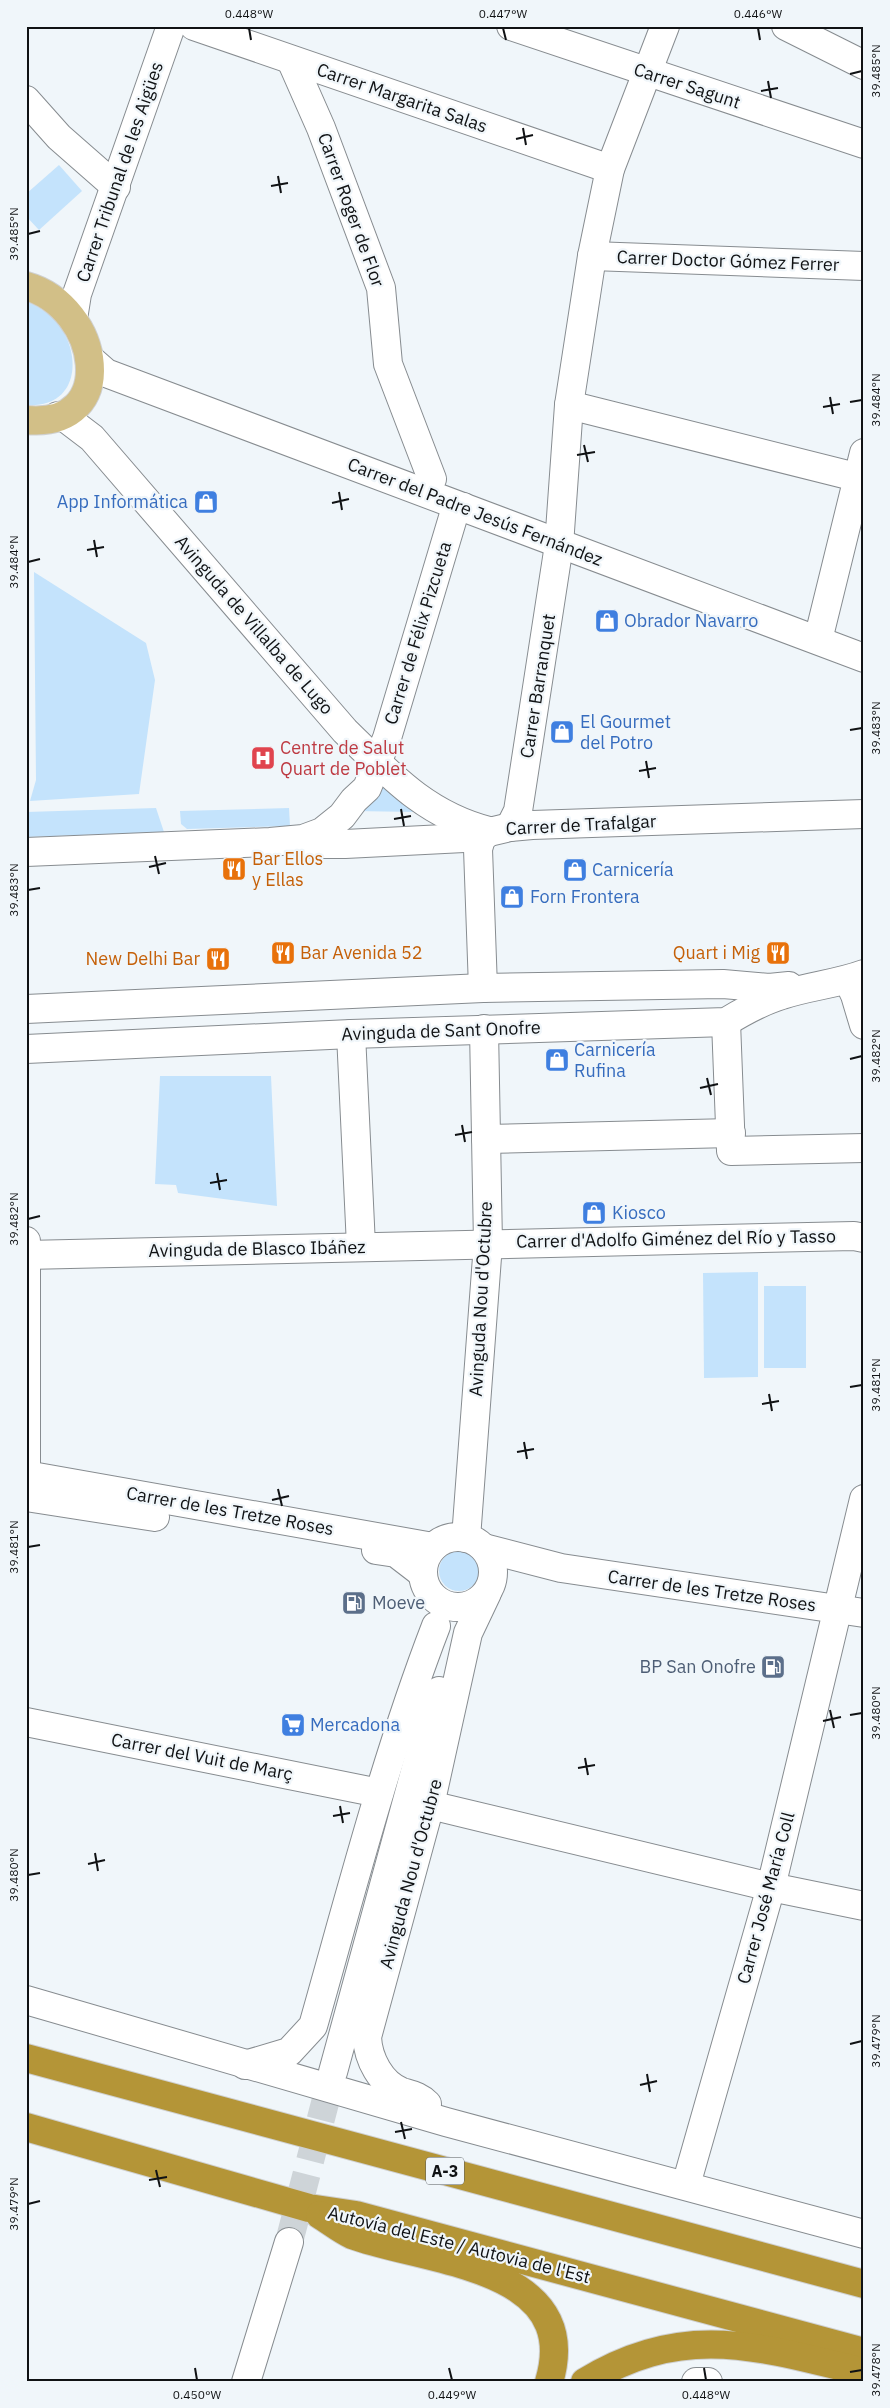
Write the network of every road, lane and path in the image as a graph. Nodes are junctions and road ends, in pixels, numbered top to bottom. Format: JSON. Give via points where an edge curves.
{"nodes":[{"id":1,"x":171,"y":26,"type":"edge"},
{"id":2,"x":194,"y":26,"type":"edge"},
{"id":3,"x":266,"y":26,"type":"edge"},
{"id":4,"x":510,"y":26,"type":"edge"},
{"id":5,"x":665,"y":26,"type":"edge"},
{"id":6,"x":786,"y":26,"type":"edge"},
{"id":7,"x":283,"y":56,"type":"junction"},
{"id":8,"x":864,"y":64,"type":"edge"},
{"id":9,"x":647,"y":73,"type":"junction"},
{"id":10,"x":26,"y":100,"type":"edge"},
{"id":11,"x":139,"y":118,"type":"junction"},
{"id":12,"x":864,"y":144,"type":"edge"},
{"id":13,"x":86,"y":159,"type":"junction"},
{"id":14,"x":610,"y":170,"type":"junction"},
{"id":15,"x":116,"y":186,"type":"junction"},
{"id":16,"x":592,"y":256,"type":"junction"},
{"id":17,"x":864,"y":266,"type":"edge"},
{"id":18,"x":26,"y":286,"type":"edge"},
{"id":19,"x":73,"y":319,"type":"junction"},
{"id":20,"x":90,"y":359,"type":"junction"},
{"id":21,"x":569,"y":405,"type":"junction"},
{"id":22,"x":58,"y":416,"type":"junction"},
{"id":23,"x":26,"y":420,"type":"edge"},
{"id":24,"x":862,"y":470,"type":"edge"},
{"id":25,"x":432,"y":479,"type":"dead end"},
{"id":26,"x":463,"y":507,"type":"junction"},
{"id":27,"x":560,"y":544,"type":"junction"},
{"id":28,"x":818,"y":640,"type":"junction"},
{"id":29,"x":864,"y":658,"type":"edge"},
{"id":30,"x":345,"y":731,"type":"junction"},
{"id":31,"x":378,"y":763,"type":"junction"},
{"id":32,"x":354,"y":800,"type":"junction"},
{"id":33,"x":864,"y":814,"type":"edge"},
{"id":34,"x":500,"y":829,"type":"junction"},
{"id":35,"x":270,"y":842,"type":"junction"},
{"id":36,"x":26,"y":852,"type":"edge"},
{"id":37,"x":856,"y":977,"type":"edge"},
{"id":38,"x":483,"y":988,"type":"junction"},
{"id":39,"x":26,"y":1009,"type":"edge"},
{"id":40,"x":726,"y":1022,"type":"junction"},
{"id":41,"x":864,"y":1025,"type":"edge"},
{"id":42,"x":484,"y":1029,"type":"junction"},
{"id":43,"x":351,"y":1034,"type":"junction"},
{"id":44,"x":26,"y":1049,"type":"edge"},
{"id":45,"x":731,"y":1134,"type":"junction"},
{"id":46,"x":486,"y":1139,"type":"junction"},
{"id":47,"x":864,"y":1148,"type":"edge"},
{"id":48,"x":864,"y":1238,"type":"edge"},
{"id":49,"x":488,"y":1244,"type":"junction"},
{"id":50,"x":361,"y":1246,"type":"junction"},
{"id":51,"x":26,"y":1250,"type":"edge"},
{"id":52,"x":26,"y":1475,"type":"edge"},
{"id":53,"x":26,"y":1497,"type":"edge"},
{"id":54,"x":864,"y":1499,"type":"edge"},
{"id":55,"x":475,"y":1543,"type":"junction"},
{"id":56,"x":433,"y":1547,"type":"junction"},
{"id":57,"x":560,"y":1568,"type":"junction"},
{"id":58,"x":426,"y":1583,"type":"junction"},
{"id":59,"x":489,"y":1588,"type":"junction"},
{"id":60,"x":852,"y":1611,"type":"edge"},
{"id":61,"x":436,"y":1626,"type":"junction"},
{"id":62,"x":468,"y":1633,"type":"junction"},
{"id":63,"x":436,"y":1698,"type":"junction"},
{"id":64,"x":26,"y":1722,"type":"edge"},
{"id":65,"x":378,"y":1793,"type":"junction"},
{"id":66,"x":430,"y":1805,"type":"junction"},
{"id":67,"x":771,"y":1887,"type":"junction"},
{"id":68,"x":864,"y":1906,"type":"edge"},
{"id":69,"x":26,"y":2000,"type":"edge"},
{"id":70,"x":26,"y":2058,"type":"edge"},
{"id":71,"x":245,"y":2065,"type":"junction"},
{"id":72,"x":333,"y":2072,"type":"tunnel mouth"},
{"id":73,"x":446,"y":2122,"type":"junction"},
{"id":74,"x":26,"y":2127,"type":"edge"},
{"id":75,"x":686,"y":2185,"type":"junction"},
{"id":76,"x":309,"y":2208,"type":"junction"},
{"id":77,"x":864,"y":2234,"type":"edge"},
{"id":78,"x":289,"y":2242,"type":"tunnel mouth"},
{"id":79,"x":864,"y":2284,"type":"edge"},
{"id":80,"x":864,"y":2352,"type":"edge"},
{"id":81,"x":864,"y":2372,"type":"edge"},
{"id":82,"x":246,"y":2382,"type":"edge"},
{"id":83,"x":549,"y":2382,"type":"edge"},
{"id":84,"x":585,"y":2382,"type":"edge"},
{"id":85,"x":696,"y":2382,"type":"edge"},
{"id":86,"x":708,"y":2382,"type":"edge"}],
"edges":[{"from":1,"to":11,"type":"street","name":"Carrer Tribunal de les Aigües"},
{"from":2,"to":7,"type":"street","name":"Carrer Margarita Salas"},
{"from":3,"to":7,"type":"street","name":"Carrer Roger de Flor"},
{"from":4,"to":9,"type":"street","name":"Carrer Sagunt"},
{"from":5,"to":9,"type":"street","name":"Carrer Barranquet"},
{"from":6,"to":8,"type":"street"},
{"from":7,"to":14,"type":"street","name":"Carrer Margarita Salas"},
{"from":7,"to":25,"type":"street","name":"Carrer Roger de Flor","via":[[322,128],[381,288],[388,364]]},
{"from":9,"to":12,"type":"street","name":"Carrer Sagunt"},
{"from":9,"to":14,"type":"street","name":"Carrer Barranquet"},
{"from":10,"to":13,"type":"street","via":[[59,137]]},
{"from":11,"to":13,"type":"street","via":[[112,150]]},
{"from":11,"to":15,"type":"street","name":"Carrer Tribunal de les Aigües"},
{"from":13,"to":15,"type":"street"},
{"from":14,"to":16,"type":"street","name":"Carrer Barranquet"},
{"from":15,"to":19,"type":"street","name":"Carrer Tribunal de les Aigües","via":[[77,294]]},
{"from":16,"to":17,"type":"street","name":"Carrer Doctor Gómez Ferrer"},
{"from":16,"to":21,"type":"street","name":"Carrer Barranquet"},
{"from":18,"to":19,"type":"main road","via":[[46,293]]},
{"from":19,"to":20,"type":"main road","via":[[80,329]]},
{"from":20,"to":22,"type":"main road","via":[[86,392],[70,410]]},
{"from":20,"to":26,"type":"street","name":"Carrer del Padre Jesús Fernández","via":[[106,373]]},
{"from":21,"to":24,"type":"street"},
{"from":21,"to":27,"type":"street","name":"Carrer Barranquet"},
{"from":22,"to":23,"type":"main road"},
{"from":22,"to":30,"type":"street","name":"Avinguda de Villalba de Lugo","via":[[92,438]]},
{"from":24,"to":28,"type":"street"},
{"from":26,"to":27,"type":"street","name":"Carrer del Padre Jesús Fernández"},
{"from":26,"to":31,"type":"street","name":"Carrer de Félix Pizcueta","via":[[454,514]]},
{"from":27,"to":28,"type":"street","name":"Carrer del Padre Jesús Fernández"},
{"from":27,"to":34,"type":"street","name":"Carrer Barranquet","via":[[518,811]]},
{"from":28,"to":29,"type":"street","name":"Carrer del Padre Jesús Fernández"},
{"from":30,"to":31,"type":"street","name":"Avinguda de Villalba de Lugo"},
{"from":30,"to":32,"type":"street","via":[[353,744],[358,766]]},
{"from":31,"to":32,"type":"street","name":"Carrer de Trafalgar","via":[[367,788]]},
{"from":31,"to":34,"type":"street","name":"Avinguda de Villalba de Lugo","via":[[431,808],[467,825]]},
{"from":32,"to":35,"type":"street","name":"Carrer de Trafalgar","via":[[342,816],[322,832],[303,839]]},
{"from":33,"to":34,"type":"street","name":"Carrer de Trafalgar"},
{"from":34,"to":35,"type":"street","name":"Carrer de Trafalgar","via":[[464,838],[345,844]]},
{"from":34,"to":38,"type":"street","name":"Carrer Barranquet","via":[[481,839],[478,849]]},
{"from":35,"to":36,"type":"street","name":"Carrer de Trafalgar"},
{"from":37,"to":38,"type":"street","via":[[769,988],[723,984]]},
{"from":37,"to":40,"type":"street","name":"Avinguda de Sant Onofre","via":[[782,995]]},
{"from":37,"to":41,"type":"street","via":[[855,995]]},
{"from":38,"to":39,"type":"street"},
{"from":40,"to":42,"type":"street","name":"Avinguda de Sant Onofre"},
{"from":40,"to":45,"type":"street"},
{"from":42,"to":43,"type":"street","name":"Avinguda de Sant Onofre"},
{"from":42,"to":46,"type":"street","name":"Avinguda Nou d'Octubre"},
{"from":43,"to":44,"type":"street","name":"Avinguda de Sant Onofre"},
{"from":43,"to":50,"type":"street"},
{"from":45,"to":46,"type":"street"},
{"from":45,"to":47,"type":"street","via":[[731,1151]]},
{"from":46,"to":49,"type":"street","name":"Avinguda Nou d'Octubre"},
{"from":48,"to":49,"type":"street","name":"Carrer d'Adolfo Giménez del Río y Tasso"},
{"from":49,"to":50,"type":"street","name":"Avinguda de Blasco Ibáñez"},
{"from":49,"to":55,"type":"street","name":"Avinguda Nou d'Octubre"},
{"from":50,"to":51,"type":"street","name":"Avinguda de Blasco Ibáñez"},
{"from":51,"to":52,"type":"street"},
{"from":52,"to":56,"type":"street","name":"Carrer de les Tretze Roses"},
{"from":53,"to":58,"type":"street","name":"Carrer de les Tretze Roses","via":[[396,1553]]},
{"from":54,"to":60,"type":"street","name":"Carrer José María Coll"},
{"from":55,"to":56,"type":"street","via":[[453,1537]]},
{"from":55,"to":57,"type":"street","name":"Carrer de les Tretze Roses"},
{"from":55,"to":59,"type":"street","via":[[492,1561],[494,1572]]},
{"from":56,"to":58,"type":"street","via":[[424,1563]]},
{"from":57,"to":59,"type":"street","name":"Carrer de les Tretze Roses","via":[[506,1578]]},
{"from":57,"to":60,"type":"street","name":"Carrer de les Tretze Roses"},
{"from":58,"to":59,"type":"street","via":[[437,1601],[458,1608],[479,1601]]},
{"from":58,"to":61,"type":"street"},
{"from":59,"to":62,"type":"street","name":"Avinguda Nou d'Octubre"},
{"from":60,"to":67,"type":"street","name":"Carrer José María Coll"},
{"from":61,"to":63,"type":"street"},
{"from":61,"to":65,"type":"street"},
{"from":62,"to":63,"type":"street"},
{"from":62,"to":66,"type":"street","name":"Avinguda Nou d'Octubre"},
{"from":63,"to":72,"type":"street","name":"Avinguda Nou d'Octubre"},
{"from":64,"to":65,"type":"street","name":"Carrer del Vuit de Març"},
{"from":65,"to":71,"type":"street","via":[[313,2026],[289,2052]]},
{"from":66,"to":67,"type":"street"},
{"from":66,"to":73,"type":"street","name":"Avinguda Nou d'Octubre","via":[[367,2037],[368,2051],[384,2079],[400,2091],[420,2097]]},
{"from":67,"to":68,"type":"street"},
{"from":67,"to":75,"type":"street","name":"Carrer José María Coll"},
{"from":69,"to":71,"type":"street"},
{"from":70,"to":79,"type":"highway","number":"A-3"},
{"from":71,"to":73,"type":"street"},
{"from":73,"to":75,"type":"street"},
{"from":74,"to":76,"type":"highway","name":"Autovía del Este / Autovia de l'Est"},
{"from":75,"to":77,"type":"street"},
{"from":76,"to":80,"type":"highway","name":"Autovía del Este / Autovia de l'Est","via":[[356,2215]]},
{"from":76,"to":83,"type":"highway","via":[[351,2234],[489,2273],[513,2284],[538,2304],[549,2320],[556,2342]]},
{"from":78,"to":82,"type":"street"},
{"from":81,"to":84,"type":"highway","via":[[765,2348],[721,2343],[685,2344],[647,2352],[612,2365]]},
{"from":85,"to":86,"type":"street"}]}
